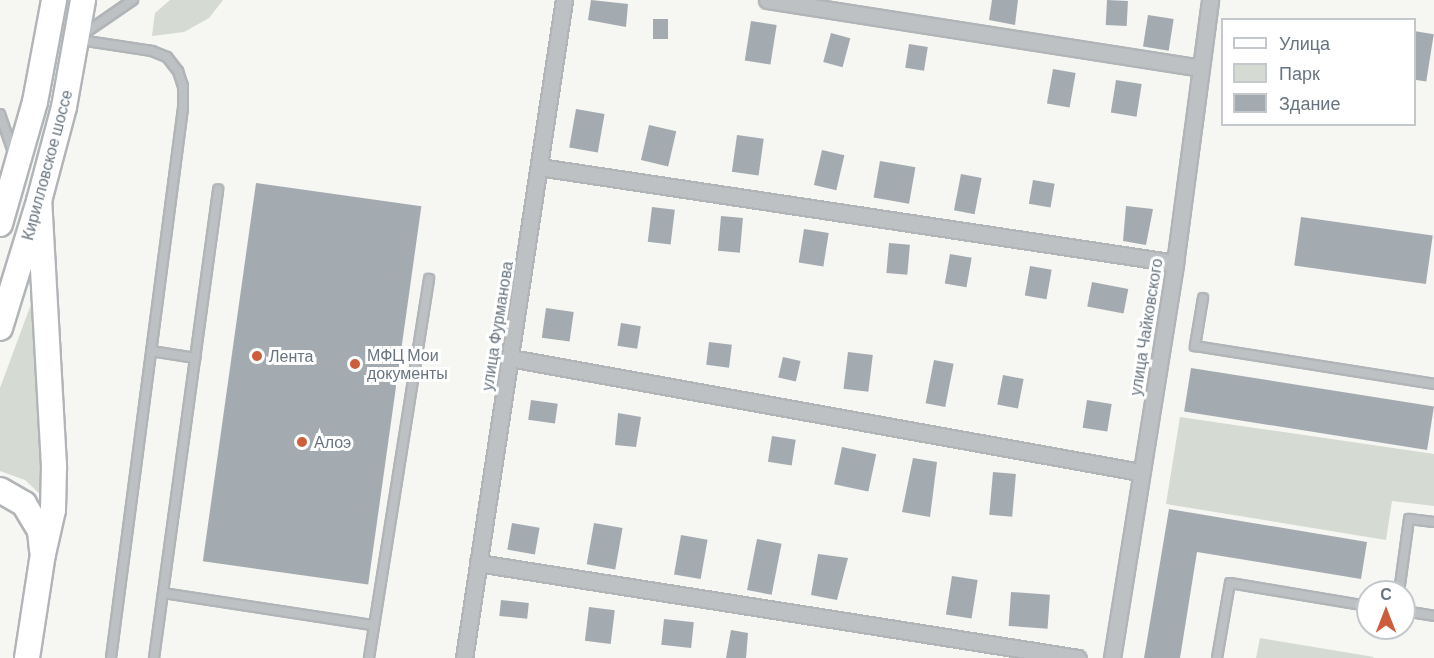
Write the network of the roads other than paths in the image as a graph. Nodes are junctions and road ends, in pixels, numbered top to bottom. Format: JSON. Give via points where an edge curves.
{"nodes":[{"id":1,"x":54,"y":0,"type":"edge"},
{"id":2,"x":83,"y":0,"type":"edge"},
{"id":3,"x":133,"y":0,"type":"edge"},
{"id":4,"x":564,"y":0,"type":"edge"},
{"id":5,"x":767,"y":0,"type":"edge"},
{"id":6,"x":1210,"y":0,"type":"edge"},
{"id":7,"x":76,"y":40,"type":"junction"},
{"id":8,"x":1200,"y":68,"type":"junction"},
{"id":9,"x":0,"y":114,"type":"edge"},
{"id":10,"x":17,"y":163,"type":"junction"},
{"id":11,"x":539,"y":167,"type":"junction"},
{"id":12,"x":218,"y":189,"type":"dead end"},
{"id":13,"x":39,"y":201,"type":"junction"},
{"id":14,"x":0,"y":224,"type":"edge"},
{"id":15,"x":1175,"y":263,"type":"junction"},
{"id":16,"x":429,"y":279,"type":"dead end"},
{"id":17,"x":1203,"y":298,"type":"dead end"},
{"id":18,"x":0,"y":328,"type":"edge"},
{"id":19,"x":151,"y":351,"type":"junction"},
{"id":20,"x":195,"y":358,"type":"junction"},
{"id":21,"x":510,"y":358,"type":"junction"},
{"id":22,"x":1434,"y":384,"type":"edge"},
{"id":23,"x":1140,"y":472,"type":"junction"},
{"id":24,"x":0,"y":490,"type":"edge"},
{"id":25,"x":1434,"y":522,"type":"edge"},
{"id":26,"x":43,"y":554,"type":"junction"},
{"id":27,"x":478,"y":563,"type":"junction"},
{"id":28,"x":1401,"y":580,"type":"edge"},
{"id":29,"x":163,"y":593,"type":"junction"},
{"id":30,"x":1356,"y":604,"type":"edge"},
{"id":31,"x":1416,"y":613,"type":"edge"},
{"id":32,"x":1434,"y":616,"type":"edge"},
{"id":33,"x":373,"y":625,"type":"junction"},
{"id":34,"x":27,"y":658,"type":"edge"},
{"id":35,"x":111,"y":658,"type":"edge"},
{"id":36,"x":154,"y":658,"type":"edge"},
{"id":37,"x":369,"y":658,"type":"edge"},
{"id":38,"x":464,"y":658,"type":"edge"},
{"id":39,"x":1078,"y":658,"type":"edge"},
{"id":40,"x":1112,"y":658,"type":"edge"},
{"id":41,"x":1217,"y":658,"type":"edge"}],
"edges":[{"from":1,"to":10,"type":"main road","name":"Кирилловское шоссе","via":[[35,102]]},
{"from":2,"to":7,"type":"main road","name":"Кирилловское шоссе"},
{"from":3,"to":7,"type":"lane"},
{"from":4,"to":11,"type":"street","name":"улица Фурманова"},
{"from":5,"to":8,"type":"street"},
{"from":6,"to":8,"type":"street","name":"улица Чайковского"},
{"from":7,"to":13,"type":"main road","name":"Кирилловское шоссе","via":[[64,107]]},
{"from":7,"to":19,"type":"lane","via":[[152,51],[167,57],[183,86]]},
{"from":8,"to":15,"type":"street","name":"улица Чайковского"},
{"from":9,"to":10,"type":"lane"},
{"from":10,"to":14,"type":"main road","name":"Кирилловское шоссе"},
{"from":11,"to":15,"type":"street"},
{"from":11,"to":21,"type":"street","name":"улица Фурманова"},
{"from":12,"to":20,"type":"lane"},
{"from":13,"to":18,"type":"main road","name":"Кирилловское шоссе"},
{"from":13,"to":26,"type":"main road","via":[[54,466],[53,510]]},
{"from":15,"to":23,"type":"street","name":"улица Чайковского"},
{"from":16,"to":33,"type":"lane"},
{"from":17,"to":22,"type":"lane","via":[[1195,346]]},
{"from":19,"to":20,"type":"lane"},
{"from":19,"to":35,"type":"lane"},
{"from":20,"to":29,"type":"lane"},
{"from":21,"to":23,"type":"street"},
{"from":21,"to":27,"type":"street","name":"улица Фурманова"},
{"from":23,"to":40,"type":"street","name":"улица Чайковского"},
{"from":24,"to":26,"type":"main road","via":[[14,496],[28,511],[40,531]]},
{"from":25,"to":28,"type":"lane","via":[[1409,519]]},
{"from":26,"to":34,"type":"main road"},
{"from":27,"to":38,"type":"street","name":"улица Фурманова"},
{"from":27,"to":39,"type":"street"},
{"from":29,"to":33,"type":"lane"},
{"from":29,"to":36,"type":"lane"},
{"from":30,"to":41,"type":"lane","via":[[1230,583]]},
{"from":31,"to":32,"type":"lane"},
{"from":33,"to":37,"type":"lane"}]}
